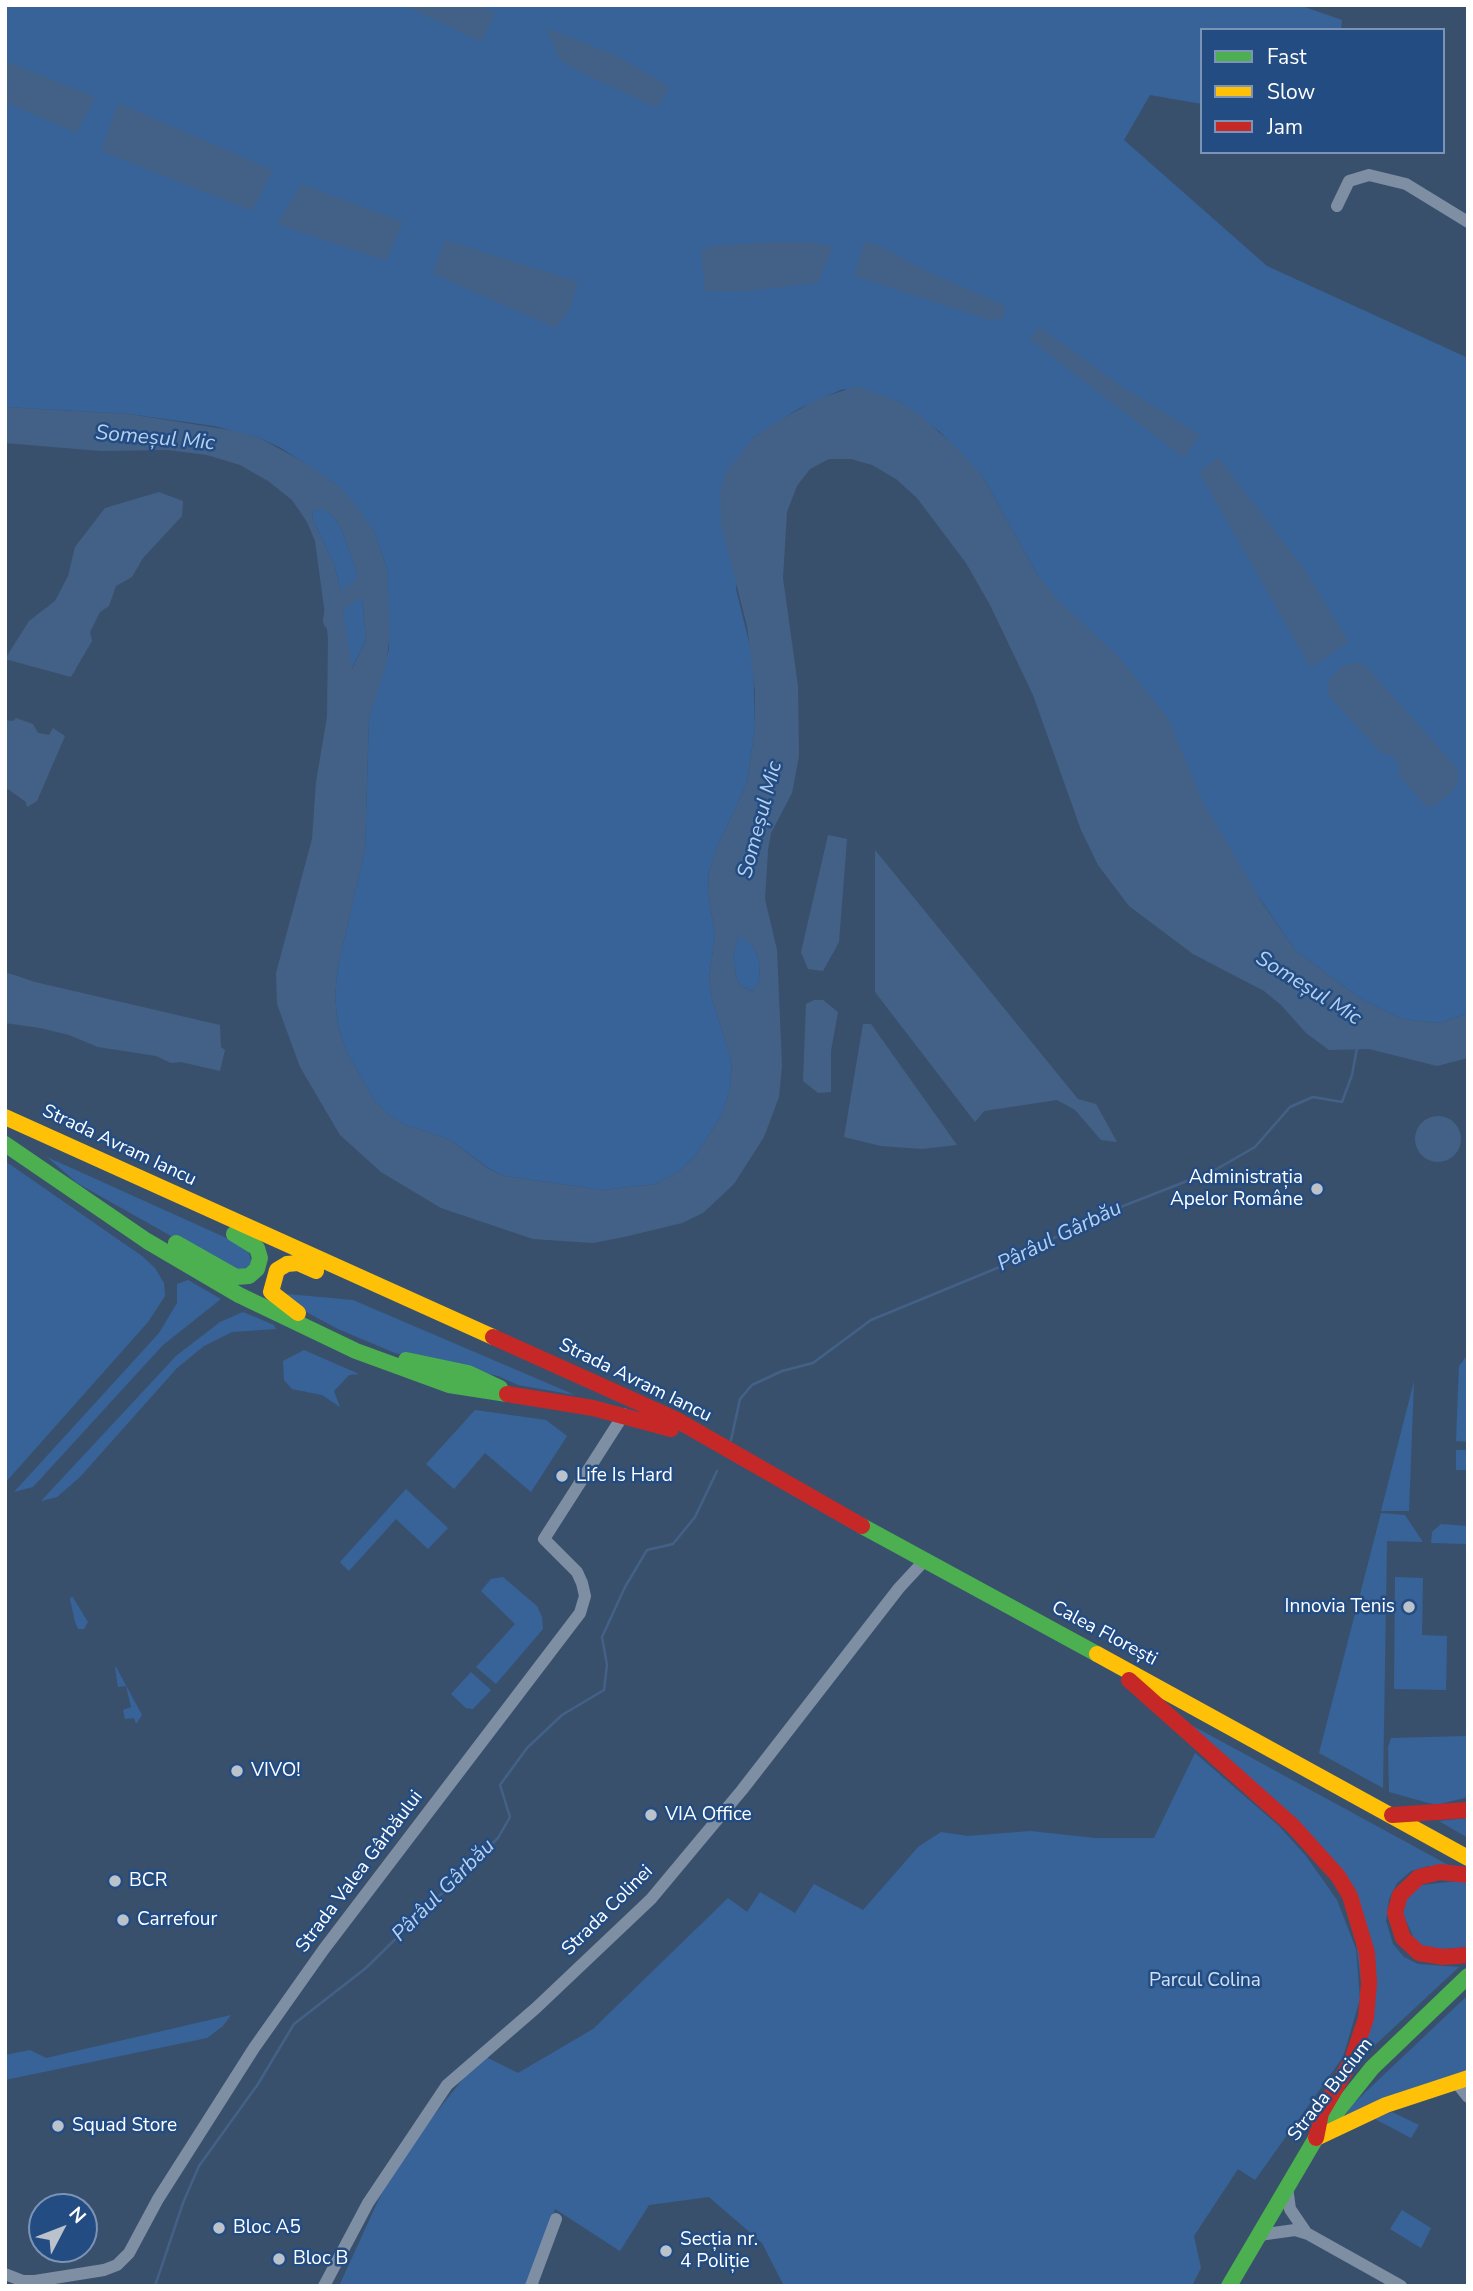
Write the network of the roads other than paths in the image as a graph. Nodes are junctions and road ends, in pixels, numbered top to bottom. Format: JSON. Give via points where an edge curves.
{"nodes":[{"id":1,"x":1337,"y":206,"type":"dead end"},
{"id":2,"x":1468,"y":222,"type":"edge"},
{"id":3,"x":5,"y":1117,"type":"edge"},
{"id":4,"x":50,"y":1138,"type":"junction"},
{"id":5,"x":5,"y":1144,"type":"edge"},
{"id":6,"x":66,"y":1187,"type":"junction"},
{"id":7,"x":374,"y":1285,"type":"junction"},
{"id":8,"x":518,"y":1397,"type":"junction"},
{"id":9,"x":624,"y":1414,"type":"junction"},
{"id":10,"x":727,"y":1450,"type":"junction"},
{"id":11,"x":924,"y":1562,"type":"junction"},
{"id":12,"x":1101,"y":1656,"type":"junction"},
{"id":13,"x":1468,"y":1810,"type":"edge"},
{"id":14,"x":1392,"y":1815,"type":"junction"},
{"id":15,"x":1468,"y":1858,"type":"edge"},
{"id":16,"x":1468,"y":1875,"type":"edge"},
{"id":17,"x":1468,"y":1955,"type":"edge"},
{"id":18,"x":1468,"y":1976,"type":"edge"},
{"id":19,"x":1462,"y":2080,"type":"edge"},
{"id":20,"x":1468,"y":2097,"type":"edge"},
{"id":21,"x":1316,"y":2137,"type":"junction"},
{"id":22,"x":1287,"y":2187,"type":"junction"},
{"id":23,"x":556,"y":2219,"type":"dead end"},
{"id":24,"x":1308,"y":2234,"type":"junction"},
{"id":25,"x":1259,"y":2235,"type":"junction"},
{"id":26,"x":5,"y":2274,"type":"edge"},
{"id":27,"x":324,"y":2286,"type":"edge"},
{"id":28,"x":531,"y":2286,"type":"edge"},
{"id":29,"x":1229,"y":2286,"type":"edge"},
{"id":30,"x":1401,"y":2286,"type":"edge"}],
"edges":[{"from":1,"to":2,"type":"street","via":[[1349,181],[1369,175],[1406,184]]},
{"from":3,"to":4,"type":"main road","name":"Strada Avram Iancu"},
{"from":4,"to":6,"type":"main road","via":[[103,1176],[249,1241],[260,1258],[257,1269],[236,1278],[98,1199]]},
{"from":4,"to":7,"type":"main road","name":"Strada Avram Iancu"},
{"from":5,"to":6,"type":"main road","name":"Strada Avram Iancu"},
{"from":6,"to":8,"type":"main road","name":"Strada Avram Iancu","via":[[239,1295],[356,1351],[449,1385]]},
{"from":7,"to":8,"type":"main road","via":[[332,1278],[298,1263],[278,1270],[271,1293],[301,1315],[365,1346],[404,1360],[468,1373]]},
{"from":7,"to":10,"type":"main road","name":"Strada Avram Iancu","via":[[643,1404]]},
{"from":8,"to":9,"type":"main road","name":"Strada Avram Iancu"},
{"from":9,"to":10,"type":"main road","name":"Strada Avram Iancu"},
{"from":9,"to":26,"type":"street","name":"Strada Valea Gârbăului","via":[[544,1539],[577,1572],[585,1596],[580,1613],[254,2048],[129,2253],[117,2266],[104,2270],[35,2281]]},
{"from":10,"to":11,"type":"main road","name":"Calea Florești"},
{"from":11,"to":12,"type":"main road","name":"Calea Florești"},
{"from":11,"to":27,"type":"street","name":"Strada Colinei","via":[[651,1899],[447,2085],[368,2203]]},
{"from":12,"to":14,"type":"main road","name":"Calea Florești"},
{"from":12,"to":21,"type":"main road","via":[[1293,1826],[1350,1896],[1367,1953],[1368,2002],[1358,2047],[1321,2113]]},
{"from":13,"to":14,"type":"main road"},
{"from":14,"to":15,"type":"main road","name":"Calea Florești"},
{"from":16,"to":17,"type":"main road","via":[[1440,1872],[1419,1877],[1400,1895],[1395,1913],[1398,1930],[1414,1950],[1435,1957]]},
{"from":18,"to":21,"type":"main road","name":"Strada Bucium","via":[[1372,2068]]},
{"from":19,"to":20,"type":"street"},
{"from":19,"to":21,"type":"main road","via":[[1386,2105]]},
{"from":21,"to":22,"type":"main road","name":"Strada Bucium"},
{"from":22,"to":24,"type":"street","via":[[1290,2209]]},
{"from":22,"to":25,"type":"main road","name":"Strada Bucium"},
{"from":23,"to":28,"type":"street"},
{"from":24,"to":25,"type":"street","via":[[1295,2230]]},
{"from":24,"to":30,"type":"street"},
{"from":25,"to":29,"type":"main road","name":"Strada Bucium"}]}
